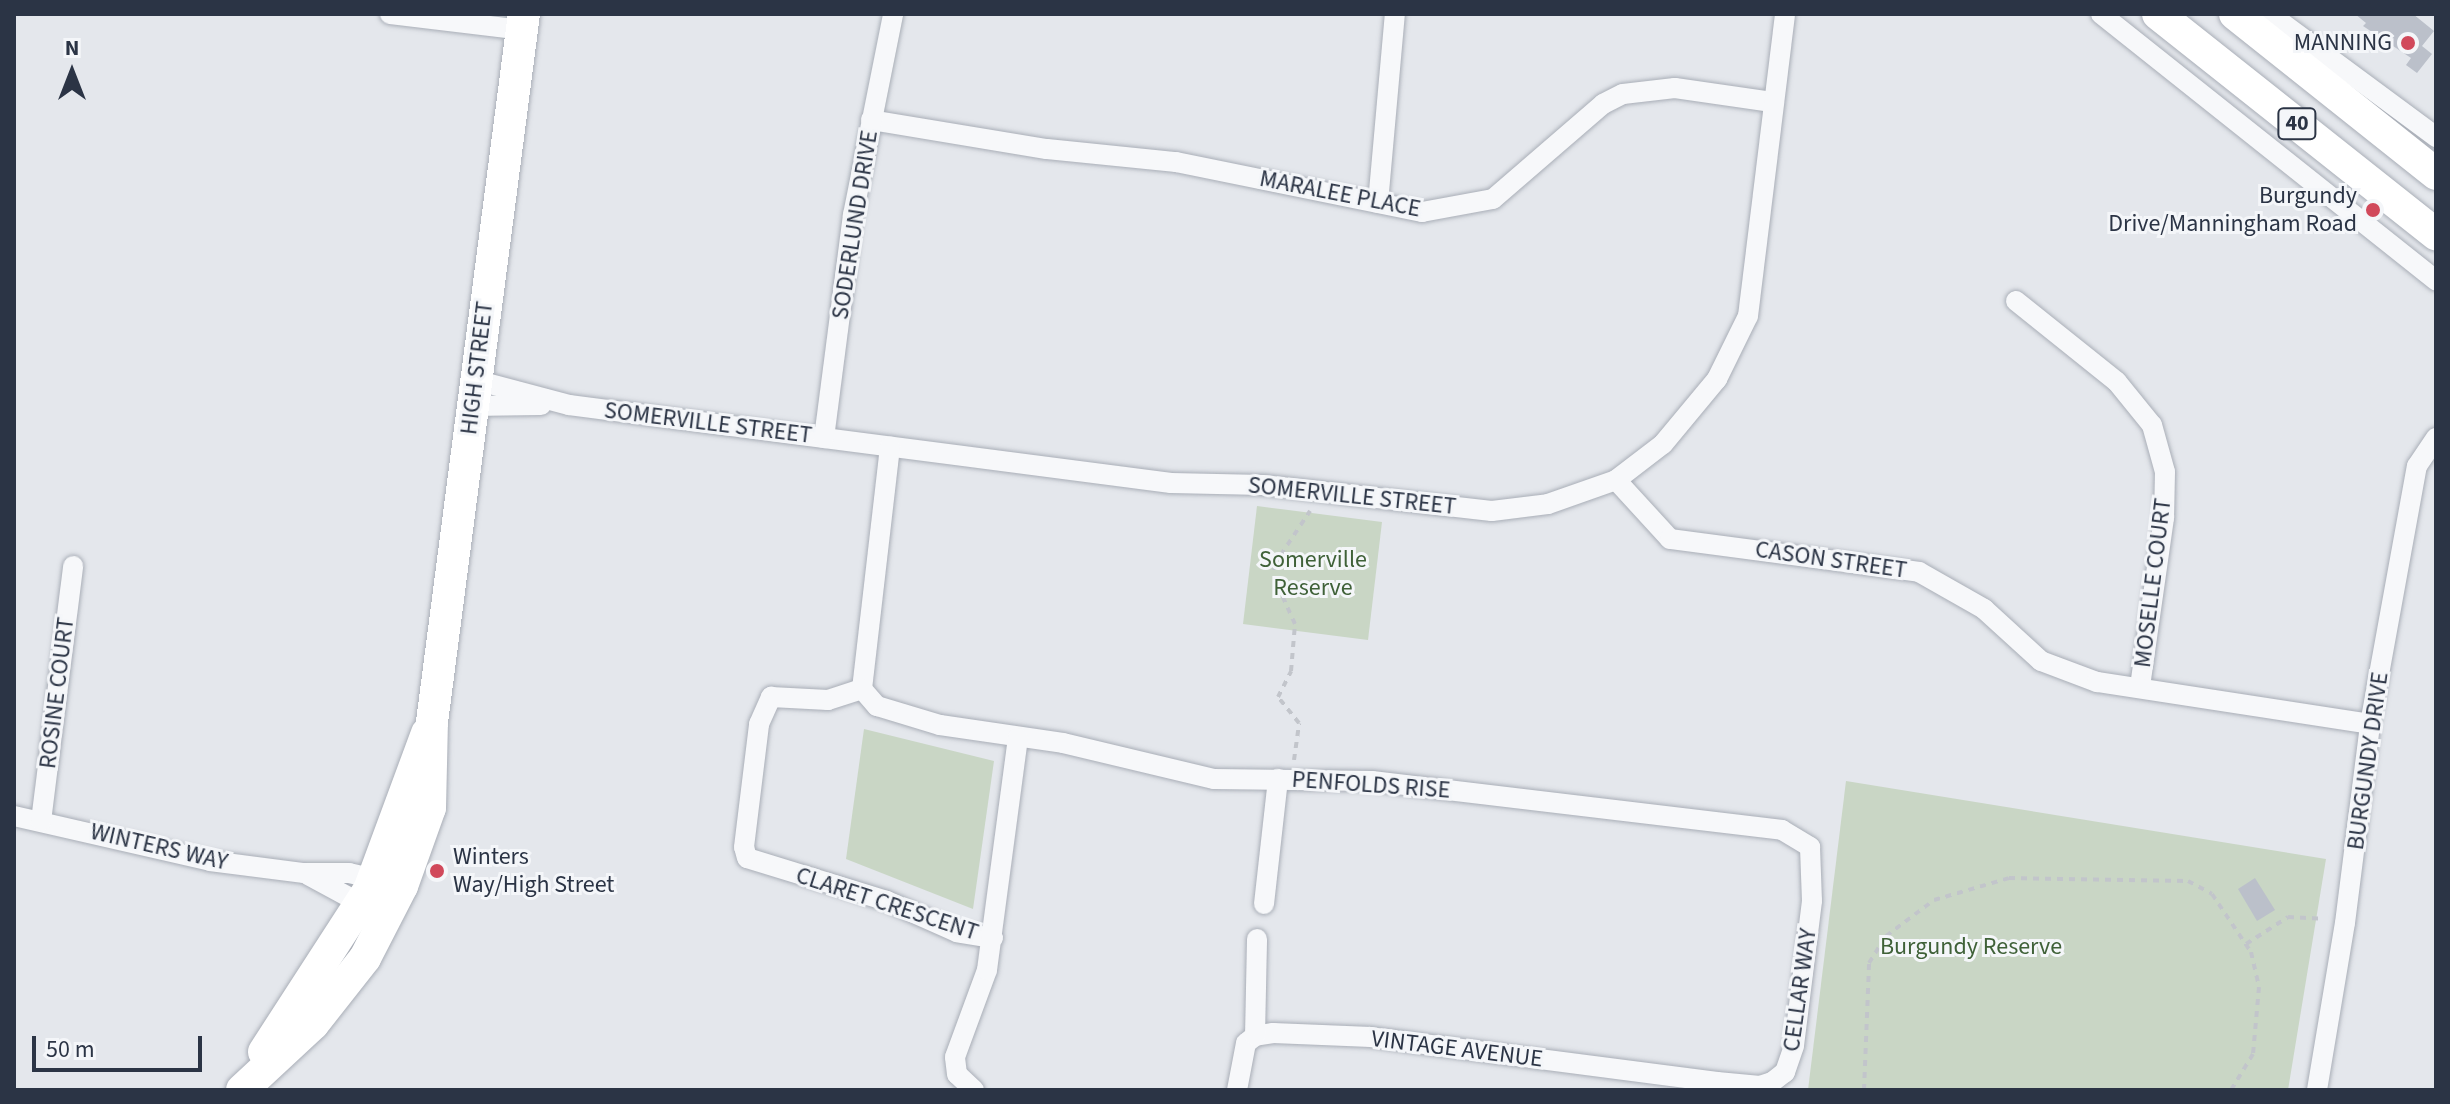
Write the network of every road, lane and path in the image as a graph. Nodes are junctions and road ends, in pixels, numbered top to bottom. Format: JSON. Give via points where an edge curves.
{"nodes":[{"id":1,"x":390,"y":14,"type":"edge"},
{"id":2,"x":893,"y":14,"type":"edge"},
{"id":3,"x":1395,"y":14,"type":"edge"},
{"id":4,"x":1785,"y":14,"type":"edge"},
{"id":5,"x":2101,"y":14,"type":"edge"},
{"id":6,"x":2158,"y":14,"type":"edge"},
{"id":7,"x":2235,"y":14,"type":"edge"},
{"id":8,"x":2270,"y":14,"type":"edge"},
{"id":9,"x":523,"y":22,"type":"edge"},
{"id":10,"x":1772,"y":102,"type":"junction"},
{"id":11,"x":871,"y":120,"type":"junction"},
{"id":12,"x":2436,"y":137,"type":"edge"},
{"id":13,"x":2436,"y":174,"type":"edge"},
{"id":14,"x":1378,"y":203,"type":"junction"},
{"id":15,"x":2436,"y":234,"type":"edge"},
{"id":16,"x":2436,"y":280,"type":"edge"},
{"id":17,"x":2016,"y":301,"type":"dead end"},
{"id":18,"x":473,"y":393,"type":"junction"},
{"id":19,"x":824,"y":438,"type":"junction"},
{"id":20,"x":2436,"y":438,"type":"edge"},
{"id":21,"x":890,"y":447,"type":"junction"},
{"id":22,"x":1616,"y":480,"type":"junction"},
{"id":23,"x":1315,"y":490,"type":"junction"},
{"id":24,"x":73,"y":566,"type":"dead end"},
{"id":25,"x":2140,"y":687,"type":"junction"},
{"id":26,"x":862,"y":689,"type":"junction"},
{"id":27,"x":2370,"y":724,"type":"junction"},
{"id":28,"x":1018,"y":738,"type":"junction"},
{"id":29,"x":1284,"y":779,"type":"junction"},
{"id":30,"x":14,"y":816,"type":"edge"},
{"id":31,"x":41,"y":821,"type":"junction"},
{"id":32,"x":1803,"y":838,"type":"joint"},
{"id":33,"x":381,"y":897,"type":"junction"},
{"id":34,"x":1264,"y":904,"type":"dead end"},
{"id":35,"x":2345,"y":923,"type":"junction"},
{"id":36,"x":993,"y":938,"type":"junction"},
{"id":37,"x":1257,"y":939,"type":"dead end"},
{"id":38,"x":2246,"y":944,"type":"junction"},
{"id":39,"x":1255,"y":1036,"type":"junction"},
{"id":40,"x":1717,"y":1086,"type":"edge"},
{"id":41,"x":241,"y":1090,"type":"edge"},
{"id":42,"x":974,"y":1090,"type":"edge"},
{"id":43,"x":1237,"y":1090,"type":"edge"},
{"id":44,"x":1864,"y":1090,"type":"edge"},
{"id":45,"x":2231,"y":1090,"type":"edge"},
{"id":46,"x":2317,"y":1090,"type":"edge"}],
"edges":[{"from":1,"to":9,"type":"street"},
{"from":2,"to":11,"type":"street","name":"SODERLUND DRIVE"},
{"from":3,"to":14,"type":"street"},
{"from":4,"to":10,"type":"street","name":"SOMERVILLE STREET"},
{"from":5,"to":16,"type":"street"},
{"from":6,"to":15,"type":"main road","number":"40"},
{"from":7,"to":13,"type":"main road","number":"40"},
{"from":8,"to":12,"type":"street"},
{"from":9,"to":18,"type":"main road","name":"HIGH STREET"},
{"from":10,"to":14,"type":"street","name":"MARALEE PLACE","via":[[1644,88],[1603,104],[1493,199],[1422,212]]},
{"from":10,"to":22,"type":"street","name":"SOMERVILLE STREET","via":[[1748,316],[1717,379],[1663,444]]},
{"from":11,"to":14,"type":"street","name":"MARALEE PLACE","via":[[1047,149],[1176,162]]},
{"from":11,"to":19,"type":"street","name":"SODERLUND DRIVE"},
{"from":17,"to":25,"type":"street","name":"MOSELLE COURT","via":[[2117,382],[2152,425],[2165,472],[2164,518]]},
{"from":18,"to":19,"type":"street","name":"SOMERVILLE STREET"},
{"from":18,"to":33,"type":"main road","name":"HIGH STREET","via":[[432,722],[430,808]]},
{"from":19,"to":21,"type":"street","name":"SOMERVILLE STREET"},
{"from":20,"to":27,"type":"street","name":"BURGUNDY DRIVE","via":[[2417,466]]},
{"from":21,"to":23,"type":"street","name":"SOMERVILLE STREET","via":[[1171,483]]},
{"from":21,"to":26,"type":"street"},
{"from":22,"to":23,"type":"street","name":"SOMERVILLE STREET","via":[[1548,504],[1492,511]]},
{"from":22,"to":25,"type":"street","name":"CASON STREET","via":[[1670,539],[1919,572],[1984,609],[2041,661],[2097,682]]},
{"from":23,"to":29,"type":"path","via":[[1306,524],[1281,548],[1274,565],[1295,624],[1291,671],[1278,697],[1299,723]]},
{"from":24,"to":31,"type":"street","name":"ROSINE COURT"},
{"from":25,"to":27,"type":"street","name":"CASON STREET"},
{"from":26,"to":28,"type":"street","name":"PENFOLDS RISE","via":[[877,706],[940,725]]},
{"from":26,"to":36,"type":"street","name":"CLARET CRESCENT","via":[[828,700],[783,695],[764,705],[744,847],[747,858],[887,901],[957,932]]},
{"from":27,"to":35,"type":"street","name":"BURGUNDY DRIVE"},
{"from":28,"to":29,"type":"street","name":"PENFOLDS RISE","via":[[1214,779]]},
{"from":28,"to":36,"type":"street"},
{"from":29,"to":32,"type":"street","name":"PENFOLDS RISE","via":[[1372,781],[1782,830]]},
{"from":29,"to":34,"type":"street"},
{"from":30,"to":31,"type":"street","name":"WINTERS WAY"},
{"from":31,"to":33,"type":"street","name":"WINTERS WAY","via":[[210,861],[304,873]]},
{"from":32,"to":40,"type":"street","name":"CELLAR WAY","via":[[1814,864],[1791,1059],[1785,1072],[1760,1086]]},
{"from":33,"to":41,"type":"main road","name":"HIGH STREET","via":[[340,993]]},
{"from":35,"to":38,"type":"path","via":[[2288,917]]},
{"from":35,"to":46,"type":"street","name":"BURGUNDY DRIVE"},
{"from":36,"to":42,"type":"street","via":[[987,970],[955,1057],[957,1074]]},
{"from":37,"to":39,"type":"street"},
{"from":38,"to":44,"type":"path","via":[[2212,894],[2188,881],[2009,878],[1976,884],[1907,917],[1886,936],[1869,963]]},
{"from":38,"to":45,"type":"path","via":[[2259,987],[2259,1020],[2253,1054]]},
{"from":39,"to":40,"type":"street","name":"VINTAGE AVENUE","via":[[1371,1037]]},
{"from":39,"to":43,"type":"street","via":[[1241,1055]]}]}
